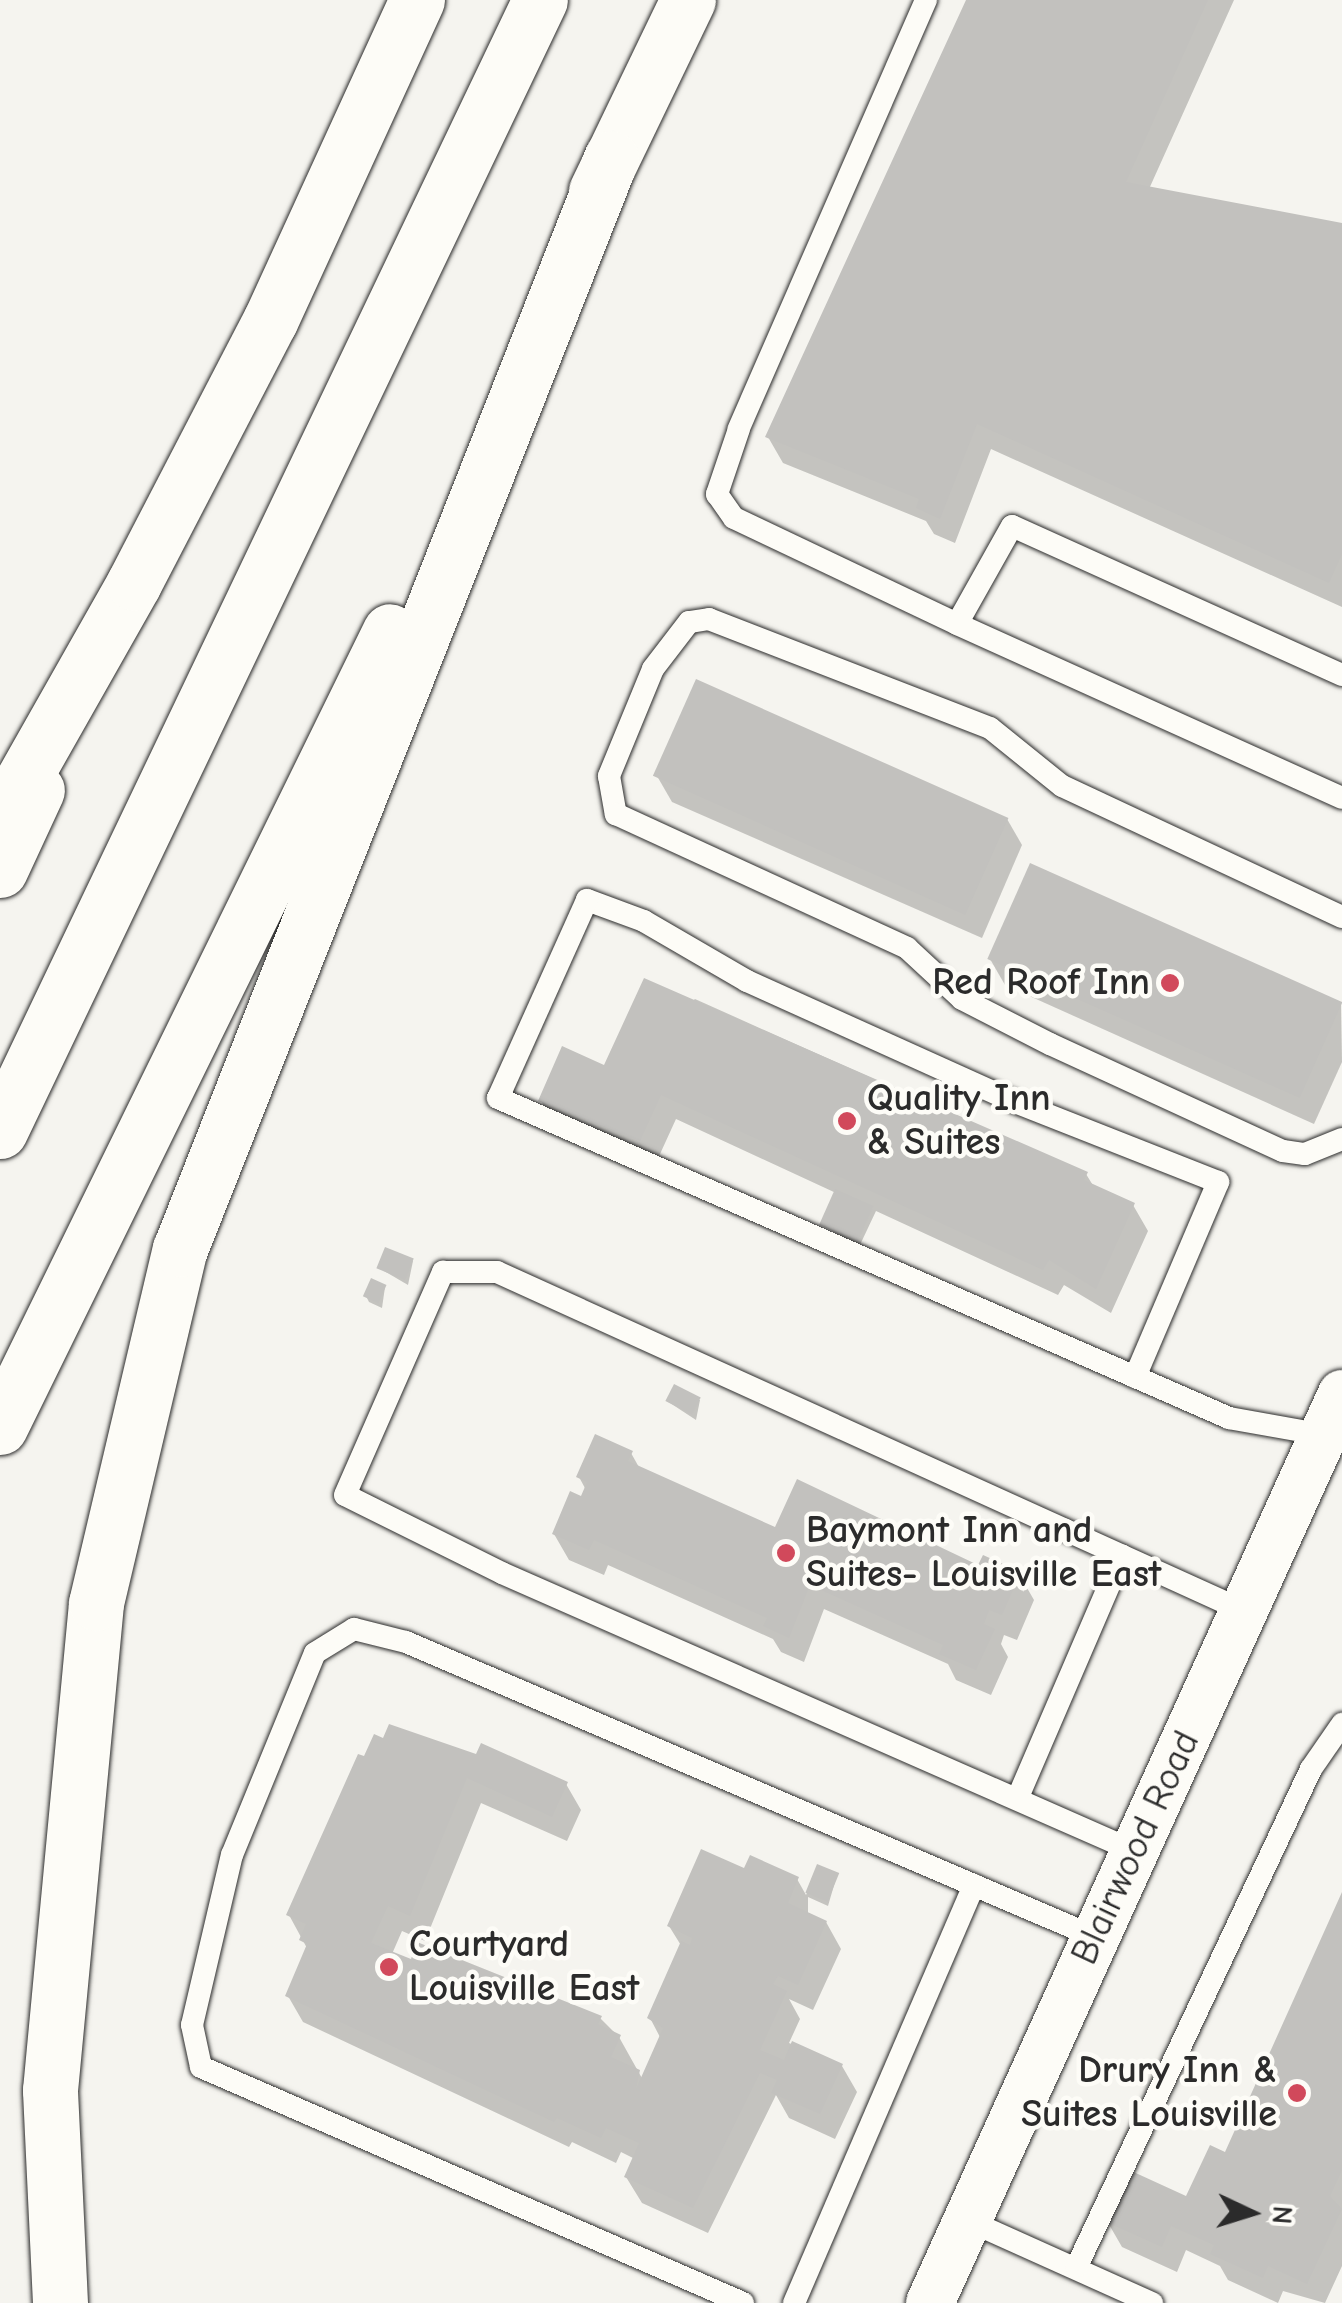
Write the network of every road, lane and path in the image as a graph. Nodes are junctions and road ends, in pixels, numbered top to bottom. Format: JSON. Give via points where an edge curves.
{"nodes":[{"id":1,"x":417,"y":0,"type":"edge"},
{"id":2,"x":540,"y":0,"type":"edge"},
{"id":3,"x":688,"y":0,"type":"edge"},
{"id":4,"x":926,"y":0,"type":"edge"},
{"id":5,"x":611,"y":158,"type":"junction"},
{"id":6,"x":134,"y":584,"type":"junction"},
{"id":7,"x":957,"y":624,"type":"junction"},
{"id":8,"x":1342,"y":675,"type":"edge"},
{"id":9,"x":1342,"y":798,"type":"edge"},
{"id":10,"x":0,"y":820,"type":"edge"},
{"id":11,"x":0,"y":870,"type":"edge"},
{"id":12,"x":1342,"y":917,"type":"edge"},
{"id":13,"x":0,"y":1131,"type":"edge"},
{"id":14,"x":1342,"y":1139,"type":"edge"},
{"id":15,"x":1135,"y":1377,"type":"junction"},
{"id":16,"x":1336,"y":1423,"type":"edge"},
{"id":17,"x":0,"y":1428,"type":"edge"},
{"id":18,"x":1122,"y":1555,"type":"junction"},
{"id":19,"x":1244,"y":1612,"type":"junction"},
{"id":20,"x":1342,"y":1724,"type":"edge"},
{"id":21,"x":1018,"y":1797,"type":"junction"},
{"id":22,"x":1134,"y":1851,"type":"junction"},
{"id":23,"x":974,"y":1885,"type":"junction"},
{"id":24,"x":1095,"y":1937,"type":"junction"},
{"id":25,"x":967,"y":2220,"type":"junction"},
{"id":26,"x":1078,"y":2266,"type":"junction"},
{"id":27,"x":60,"y":2303,"type":"edge"},
{"id":28,"x":743,"y":2303,"type":"edge"},
{"id":29,"x":794,"y":2303,"type":"edge"},
{"id":30,"x":930,"y":2303,"type":"edge"},
{"id":31,"x":1152,"y":2303,"type":"edge"}],
"edges":[{"from":1,"to":6,"type":"highway","via":[[270,322]]},
{"from":2,"to":13,"type":"highway"},
{"from":3,"to":5,"type":"highway"},
{"from":4,"to":7,"type":"lane","via":[[738,429],[718,494],[734,518]]},
{"from":5,"to":17,"type":"highway","via":[[301,820]]},
{"from":5,"to":27,"type":"highway","via":[[180,1249],[96,1603],[50,2090]]},
{"from":6,"to":10,"type":"highway"},
{"from":6,"to":11,"type":"highway"},
{"from":7,"to":8,"type":"lane","via":[[1005,530],[1020,527]]},
{"from":7,"to":9,"type":"lane"},
{"from":12,"to":14,"type":"lane","via":[[1050,780],[990,728],[709,620],[689,622],[652,668],[608,776],[616,814],[907,948],[962,999],[1050,1044],[1282,1151],[1305,1154]]},
{"from":15,"to":15,"type":"lane","via":[[498,1098],[587,900],[644,921],[747,981],[1015,1102],[1218,1182]]},
{"from":15,"to":16,"type":"lane","via":[[1228,1418]]},
{"from":16,"to":19,"type":"street","name":"Blairwood Road"},
{"from":18,"to":19,"type":"lane"},
{"from":18,"to":21,"type":"lane"},
{"from":18,"to":21,"type":"lane","via":[[496,1272],[443,1272],[345,1495],[502,1573]]},
{"from":19,"to":22,"type":"street","name":"Blairwood Road"},
{"from":20,"to":26,"type":"lane","via":[[1311,1769]]},
{"from":21,"to":22,"type":"lane"},
{"from":22,"to":24,"type":"street","name":"Blairwood Road"},
{"from":23,"to":24,"type":"lane"},
{"from":23,"to":28,"type":"lane","via":[[406,1642],[354,1629],[315,1652],[232,1855],[192,2025],[201,2067]]},
{"from":23,"to":29,"type":"lane"},
{"from":24,"to":25,"type":"street","name":"Blairwood Road"},
{"from":25,"to":26,"type":"lane"},
{"from":25,"to":30,"type":"street","name":"Blairwood Road"},
{"from":26,"to":31,"type":"lane"}]}
